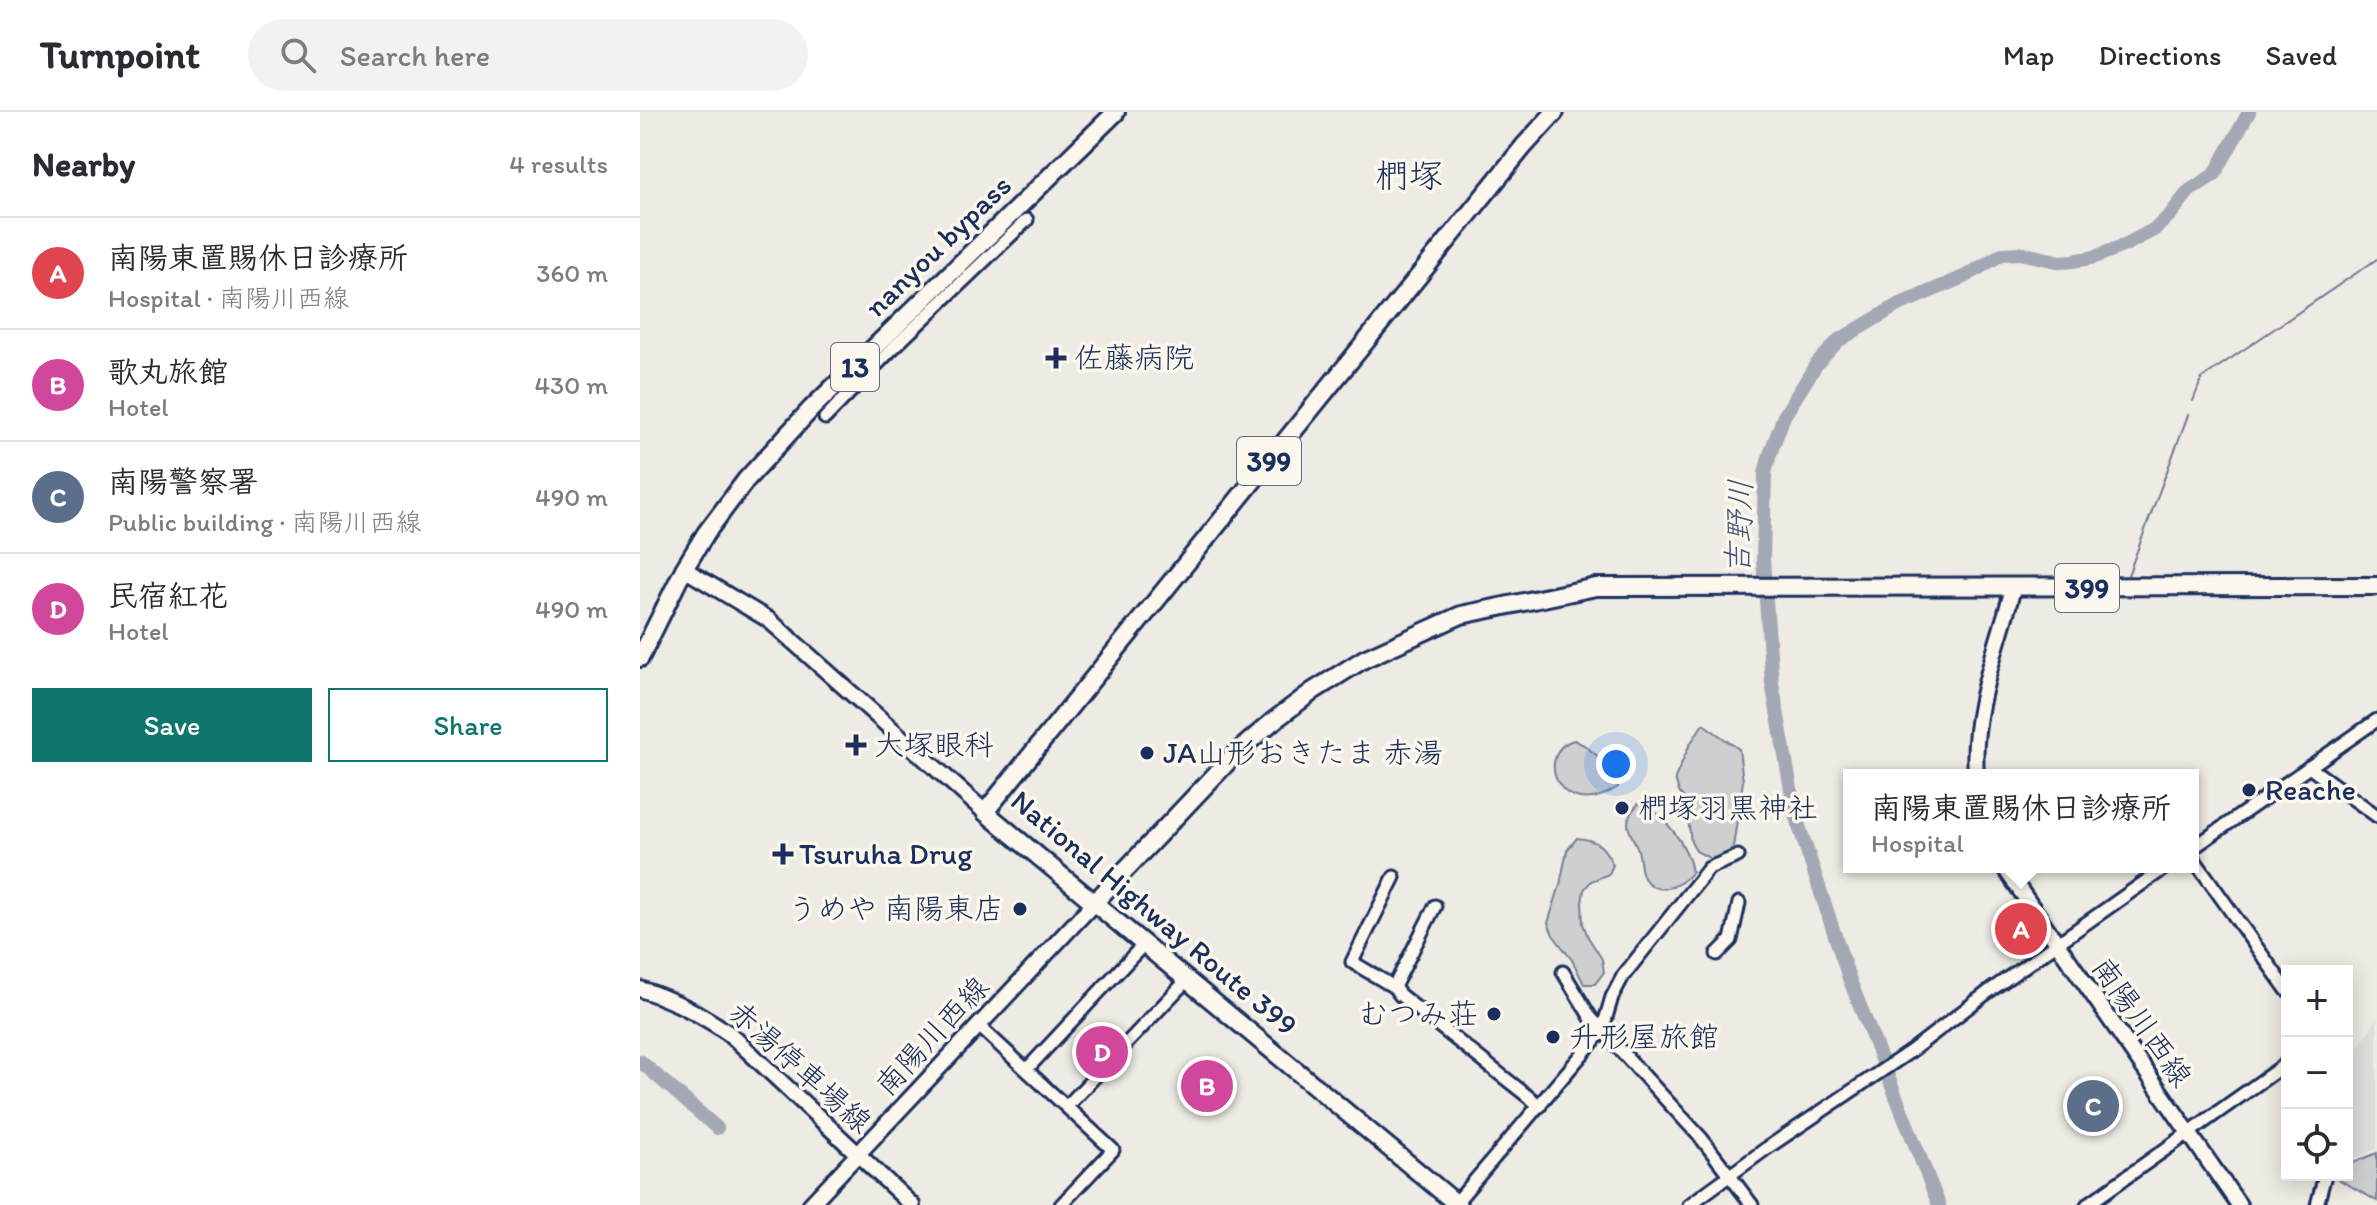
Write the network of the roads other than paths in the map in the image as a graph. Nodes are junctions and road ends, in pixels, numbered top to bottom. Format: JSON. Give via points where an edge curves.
{"nodes":[{"id":1,"x":1116,"y":112,"type":"edge"},
{"id":2,"x":1555,"y":112,"type":"edge"},
{"id":3,"x":1027,"y":220,"type":"dead end"},
{"id":4,"x":825,"y":418,"type":"dead end"},
{"id":5,"x":684,"y":569,"type":"junction"},
{"id":6,"x":2377,"y":586,"type":"edge"},
{"id":7,"x":2013,"y":588,"type":"junction"},
{"id":8,"x":640,"y":658,"type":"edge"},
{"id":9,"x":2377,"y":720,"type":"edge"},
{"id":10,"x":2309,"y":767,"type":"junction"},
{"id":11,"x":1976,"y":769,"type":"edge"},
{"id":12,"x":985,"y":812,"type":"junction"},
{"id":13,"x":2377,"y":816,"type":"edge"},
{"id":14,"x":2199,"y":844,"type":"edge"},
{"id":15,"x":1738,"y":856,"type":"dead end"},
{"id":16,"x":2199,"y":866,"type":"edge"},
{"id":17,"x":2008,"y":873,"type":"edge"},
{"id":18,"x":2157,"y":873,"type":"edge"},
{"id":19,"x":1394,"y":877,"type":"dead end"},
{"id":20,"x":1739,"y":903,"type":"dead end"},
{"id":21,"x":1093,"y":904,"type":"junction"},
{"id":22,"x":1435,"y":906,"type":"dead end"},
{"id":23,"x":2055,"y":944,"type":"junction"},
{"id":24,"x":1143,"y":945,"type":"junction"},
{"id":25,"x":1717,"y":954,"type":"dead end"},
{"id":26,"x":1563,"y":972,"type":"dead end"},
{"id":27,"x":1186,"y":981,"type":"junction"},
{"id":28,"x":2281,"y":982,"type":"edge"},
{"id":29,"x":1394,"y":987,"type":"junction"},
{"id":30,"x":640,"y":989,"type":"edge"},
{"id":31,"x":979,"y":1026,"type":"junction"},
{"id":32,"x":1602,"y":1031,"type":"junction"},
{"id":33,"x":2281,"y":1067,"type":"edge"},
{"id":34,"x":1028,"y":1068,"type":"junction"},
{"id":35,"x":1067,"y":1106,"type":"junction"},
{"id":36,"x":1540,"y":1106,"type":"junction"},
{"id":37,"x":2188,"y":1133,"type":"junction"},
{"id":38,"x":858,"y":1154,"type":"junction"},
{"id":39,"x":1731,"y":1176,"type":"junction"},
{"id":40,"x":2323,"y":1181,"type":"edge"},
{"id":41,"x":1455,"y":1204,"type":"edge"},
{"id":42,"x":810,"y":1205,"type":"edge"},
{"id":43,"x":912,"y":1205,"type":"edge"},
{"id":44,"x":1061,"y":1205,"type":"edge"},
{"id":45,"x":1689,"y":1205,"type":"edge"},
{"id":46,"x":1752,"y":1205,"type":"edge"},
{"id":47,"x":2087,"y":1205,"type":"edge"},
{"id":48,"x":2239,"y":1205,"type":"edge"},
{"id":49,"x":2317,"y":1205,"type":"edge"}],
"edges":[{"from":1,"to":5,"type":"highway","name":"nanyou bypass","number":"13","via":[[811,409],[746,480]]},
{"from":2,"to":12,"type":"highway","name":"National Highway Route 399","number":"399"},
{"from":3,"to":4,"type":"street"},
{"from":5,"to":8,"type":"highway","name":"nanyou bypass","number":"13"},
{"from":5,"to":12,"type":"main road","via":[[769,620]]},
{"from":6,"to":7,"type":"highway","number":"399"},
{"from":7,"to":11,"type":"main road","via":[[1978,715]]},
{"from":7,"to":21,"type":"highway","number":"399","via":[[1596,587],[1461,615],[1397,642],[1313,691],[1236,753]]},
{"from":9,"to":10,"type":"street"},
{"from":10,"to":13,"type":"street"},
{"from":10,"to":14,"type":"street"},
{"from":12,"to":21,"type":"highway","name":"National Highway Route 399"},
{"from":15,"to":32,"type":"street","via":[[1709,868],[1623,976]]},
{"from":16,"to":28,"type":"street"},
{"from":17,"to":23,"type":"main road","name":"南陽川西線"},
{"from":18,"to":23,"type":"street"},
{"from":19,"to":29,"type":"street","via":[[1352,962]]},
{"from":20,"to":25,"type":"street","via":[[1731,940]]},
{"from":21,"to":24,"type":"highway","name":"National Highway Route 399"},
{"from":21,"to":31,"type":"main road","name":"南陽川西線"},
{"from":22,"to":29,"type":"street"},
{"from":23,"to":37,"type":"main road","name":"南陽川西線"},
{"from":23,"to":39,"type":"street"},
{"from":24,"to":27,"type":"highway","name":"National Highway Route 399"},
{"from":24,"to":34,"type":"street"},
{"from":26,"to":32,"type":"street"},
{"from":27,"to":35,"type":"street"},
{"from":27,"to":41,"type":"highway","name":"National Highway Route 399"},
{"from":29,"to":36,"type":"street"},
{"from":30,"to":38,"type":"main road","name":"赤湯停車場線","via":[[698,1012],[731,1035]]},
{"from":31,"to":34,"type":"street"},
{"from":31,"to":38,"type":"main road","name":"南陽川西線"},
{"from":32,"to":36,"type":"street"},
{"from":32,"to":39,"type":"street"},
{"from":33,"to":37,"type":"street"},
{"from":34,"to":35,"type":"street"},
{"from":35,"to":44,"type":"street","via":[[1113,1150]]},
{"from":36,"to":41,"type":"street"},
{"from":37,"to":47,"type":"street"},
{"from":37,"to":48,"type":"main road","name":"南陽川西線"},
{"from":38,"to":42,"type":"main road","name":"南陽川西線"},
{"from":38,"to":43,"type":"main road","name":"赤湯停車場線"},
{"from":39,"to":45,"type":"street"},
{"from":39,"to":46,"type":"street"},
{"from":40,"to":49,"type":"street"}]}
